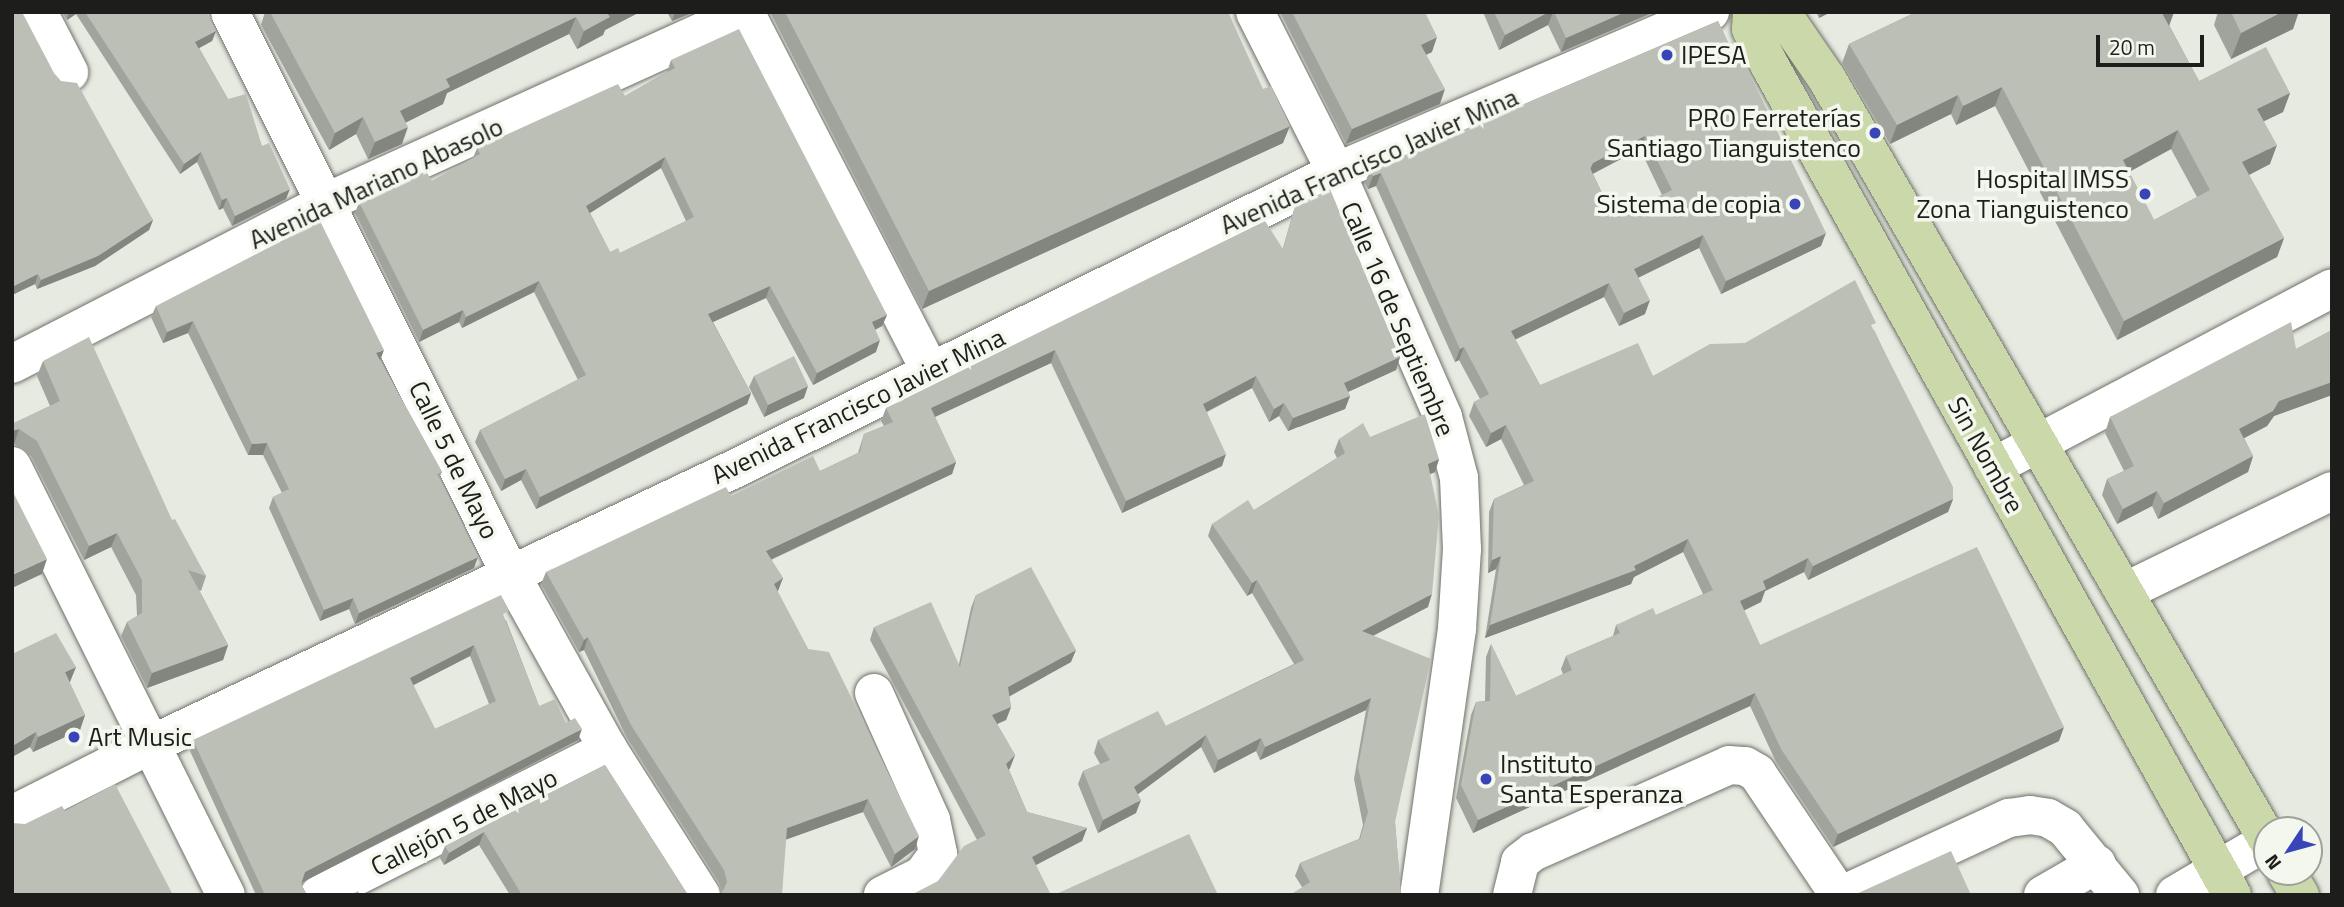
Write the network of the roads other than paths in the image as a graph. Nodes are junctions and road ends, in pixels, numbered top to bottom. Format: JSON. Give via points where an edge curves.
{"nodes":[{"id":1,"x":38,"y":12,"type":"edge"},
{"id":2,"x":230,"y":12,"type":"edge"},
{"id":3,"x":745,"y":12,"type":"edge"},
{"id":4,"x":1255,"y":12,"type":"edge"},
{"id":5,"x":1710,"y":12,"type":"edge"},
{"id":6,"x":1752,"y":12,"type":"edge"},
{"id":7,"x":1781,"y":12,"type":"edge"},
{"id":8,"x":69,"y":72,"type":"dead end"},
{"id":9,"x":1336,"y":172,"type":"junction"},
{"id":10,"x":327,"y":202,"type":"junction"},
{"id":11,"x":2332,"y":288,"type":"edge"},
{"id":12,"x":12,"y":364,"type":"edge"},
{"id":13,"x":929,"y":369,"type":"junction"},
{"id":14,"x":2039,"y":444,"type":"junction"},
{"id":15,"x":12,"y":466,"type":"edge"},
{"id":16,"x":1993,"y":467,"type":"junction"},
{"id":17,"x":2332,"y":491,"type":"edge"},
{"id":18,"x":510,"y":573,"type":"junction"},
{"id":19,"x":2124,"y":592,"type":"junction"},
{"id":20,"x":874,"y":694,"type":"dead end"},
{"id":21,"x":150,"y":745,"type":"junction"},
{"id":22,"x":608,"y":749,"type":"junction"},
{"id":23,"x":12,"y":815,"type":"edge"},
{"id":24,"x":2253,"y":816,"type":"edge"},
{"id":25,"x":2253,"y":853,"type":"edge"},
{"id":26,"x":2097,"y":864,"type":"junction"},
{"id":27,"x":2224,"y":881,"type":"edge"},
{"id":28,"x":226,"y":895,"type":"edge"},
{"id":29,"x":319,"y":895,"type":"edge"},
{"id":30,"x":701,"y":895,"type":"edge"},
{"id":31,"x":883,"y":895,"type":"edge"},
{"id":32,"x":1419,"y":895,"type":"edge"},
{"id":33,"x":1512,"y":895,"type":"edge"},
{"id":34,"x":1840,"y":895,"type":"edge"},
{"id":35,"x":2043,"y":895,"type":"edge"},
{"id":36,"x":2120,"y":895,"type":"edge"},
{"id":37,"x":2175,"y":895,"type":"edge"}],
"edges":[{"from":1,"to":8,"type":"street"},
{"from":2,"to":10,"type":"street","name":"Calle 5 de Mayo"},
{"from":3,"to":10,"type":"street","name":"Avenida Mariano Abasolo"},
{"from":3,"to":13,"type":"street"},
{"from":4,"to":9,"type":"street","name":"Calle 16 de Septiembre"},
{"from":5,"to":9,"type":"street","name":"Avenida Francisco Javier Mina"},
{"from":6,"to":16,"type":"main road","name":"Sin Nombre","via":[[1751,29],[1770,66]]},
{"from":7,"to":14,"type":"main road","name":"Sin Nombre","via":[[1827,79]]},
{"from":9,"to":13,"type":"street","name":"Avenida Francisco Javier Mina"},
{"from":9,"to":32,"type":"street","name":"Calle 16 de Septiembre","via":[[1443,417],[1459,478],[1462,549],[1457,629]]},
{"from":10,"to":12,"type":"street","name":"Avenida Mariano Abasolo"},
{"from":10,"to":18,"type":"street","name":"Calle 5 de Mayo"},
{"from":11,"to":14,"type":"street"},
{"from":13,"to":18,"type":"street","name":"Avenida Francisco Javier Mina","via":[[728,472]]},
{"from":14,"to":16,"type":"street"},
{"from":14,"to":19,"type":"main road","name":"Sin Nombre"},
{"from":15,"to":21,"type":"street"},
{"from":16,"to":27,"type":"main road","name":"Sin Nombre"},
{"from":17,"to":19,"type":"street"},
{"from":18,"to":21,"type":"street","name":"Avenida Francisco Javier Mina"},
{"from":18,"to":22,"type":"street","name":"Calle 5 de Mayo"},
{"from":19,"to":24,"type":"main road","name":"Sin Nombre"},
{"from":20,"to":31,"type":"street","via":[[931,820],[938,846],[929,871]]},
{"from":21,"to":23,"type":"street","name":"Avenida Francisco Javier Mina"},
{"from":21,"to":28,"type":"street"},
{"from":22,"to":29,"type":"street","name":"Callejón 5 de Mayo"},
{"from":22,"to":30,"type":"street","name":"Calle 5 de Mayo"},
{"from":25,"to":27,"type":"street"},
{"from":26,"to":34,"type":"street","via":[[2065,828],[2030,815],[2009,818]]},
{"from":26,"to":35,"type":"street"},
{"from":26,"to":36,"type":"street"},
{"from":27,"to":37,"type":"street"},
{"from":33,"to":34,"type":"street","via":[[1520,862],[1533,852],[1729,765],[1757,773]]}]}
